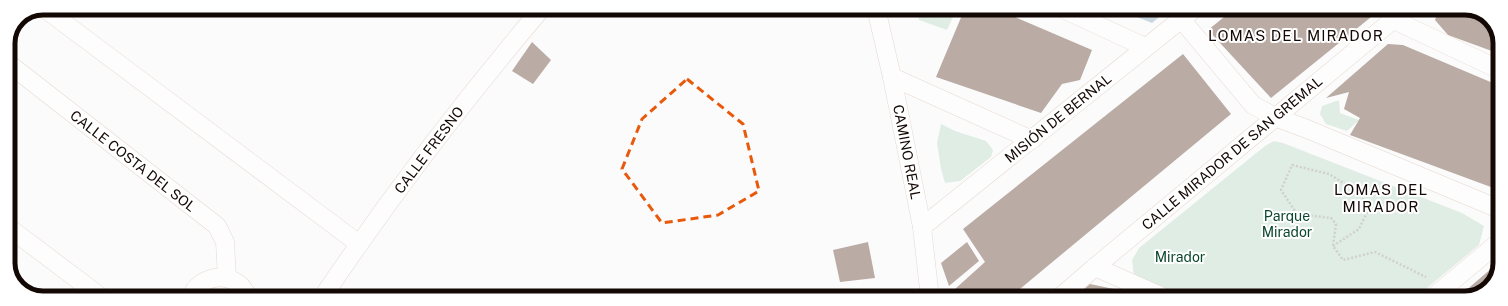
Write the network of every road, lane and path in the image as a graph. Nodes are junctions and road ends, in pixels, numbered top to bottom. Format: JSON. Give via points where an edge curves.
{"nodes":[{"id":1,"x":53,"y":15,"type":"edge"},
{"id":2,"x":536,"y":15,"type":"edge"},
{"id":3,"x":878,"y":15,"type":"edge"},
{"id":4,"x":1076,"y":15,"type":"edge"},
{"id":5,"x":1187,"y":15,"type":"edge"},
{"id":6,"x":1189,"y":15,"type":"edge"},
{"id":7,"x":1399,"y":15,"type":"edge"},
{"id":8,"x":1402,"y":15,"type":"edge"},
{"id":9,"x":1145,"y":47,"type":"junction"},
{"id":10,"x":1493,"y":66,"type":"edge"},
{"id":11,"x":15,"y":68,"type":"edge"},
{"id":12,"x":892,"y":77,"type":"junction"},
{"id":13,"x":1275,"y":117,"type":"junction"},
{"id":14,"x":1032,"y":140,"type":"junction"},
{"id":15,"x":1493,"y":206,"type":"edge"},
{"id":16,"x":922,"y":227,"type":"junction"},
{"id":17,"x":15,"y":232,"type":"edge"},
{"id":18,"x":359,"y":244,"type":"junction"},
{"id":19,"x":1333,"y":246,"type":"junction"},
{"id":20,"x":1493,"y":247,"type":"edge"},
{"id":21,"x":1095,"y":267,"type":"junction"},
{"id":22,"x":227,"y":278,"type":"junction"},
{"id":23,"x":1446,"y":286,"type":"junction"},
{"id":24,"x":93,"y":291,"type":"edge"},
{"id":25,"x":193,"y":291,"type":"edge"},
{"id":26,"x":244,"y":291,"type":"edge"},
{"id":27,"x":327,"y":291,"type":"edge"},
{"id":28,"x":929,"y":291,"type":"edge"},
{"id":29,"x":1067,"y":291,"type":"edge"},
{"id":30,"x":1149,"y":291,"type":"edge"},
{"id":31,"x":1440,"y":291,"type":"edge"}],
"edges":[{"from":1,"to":18,"type":"street"},
{"from":2,"to":18,"type":"street","name":"CALLE FRESNO","via":[[489,70]]},
{"from":3,"to":12,"type":"street","name":"CAMINO REAL"},
{"from":4,"to":9,"type":"street"},
{"from":5,"to":9,"type":"street","name":"MISIÓN DE BERNAL"},
{"from":6,"to":13,"type":"street","via":[[1253,105]]},
{"from":7,"to":13,"type":"street","name":"CALLE MIRADOR DE SAN GREMAL"},
{"from":8,"to":10,"type":"street"},
{"from":9,"to":14,"type":"street","name":"MISIÓN DE BERNAL"},
{"from":11,"to":22,"type":"street","name":"CALLE COSTA DEL SOL","via":[[217,226],[225,242]]},
{"from":12,"to":14,"type":"street"},
{"from":12,"to":16,"type":"street","name":"CAMINO REAL"},
{"from":13,"to":15,"type":"street"},
{"from":13,"to":21,"type":"street","name":"CALLE MIRADOR DE SAN GREMAL"},
{"from":14,"to":16,"type":"street","name":"MISIÓN DE BERNAL"},
{"from":16,"to":28,"type":"street","name":"CAMINO REAL"},
{"from":17,"to":24,"type":"street"},
{"from":18,"to":27,"type":"street","name":"CALLE FRESNO"},
{"from":19,"to":19,"type":"path","via":[[1336,224],[1331,218],[1297,214],[1281,190],[1292,165],[1329,174],[1358,192],[1369,208],[1359,229]]},
{"from":19,"to":23,"type":"path","via":[[1343,260],[1375,252]]},
{"from":20,"to":23,"type":"street"},
{"from":21,"to":29,"type":"street","name":"CALLE MIRADOR DE SAN GREMAL"},
{"from":21,"to":30,"type":"street"},
{"from":22,"to":25,"type":"street","via":[[208,278]]},
{"from":22,"to":26,"type":"street","via":[[240,285]]},
{"from":23,"to":31,"type":"street"}]}
